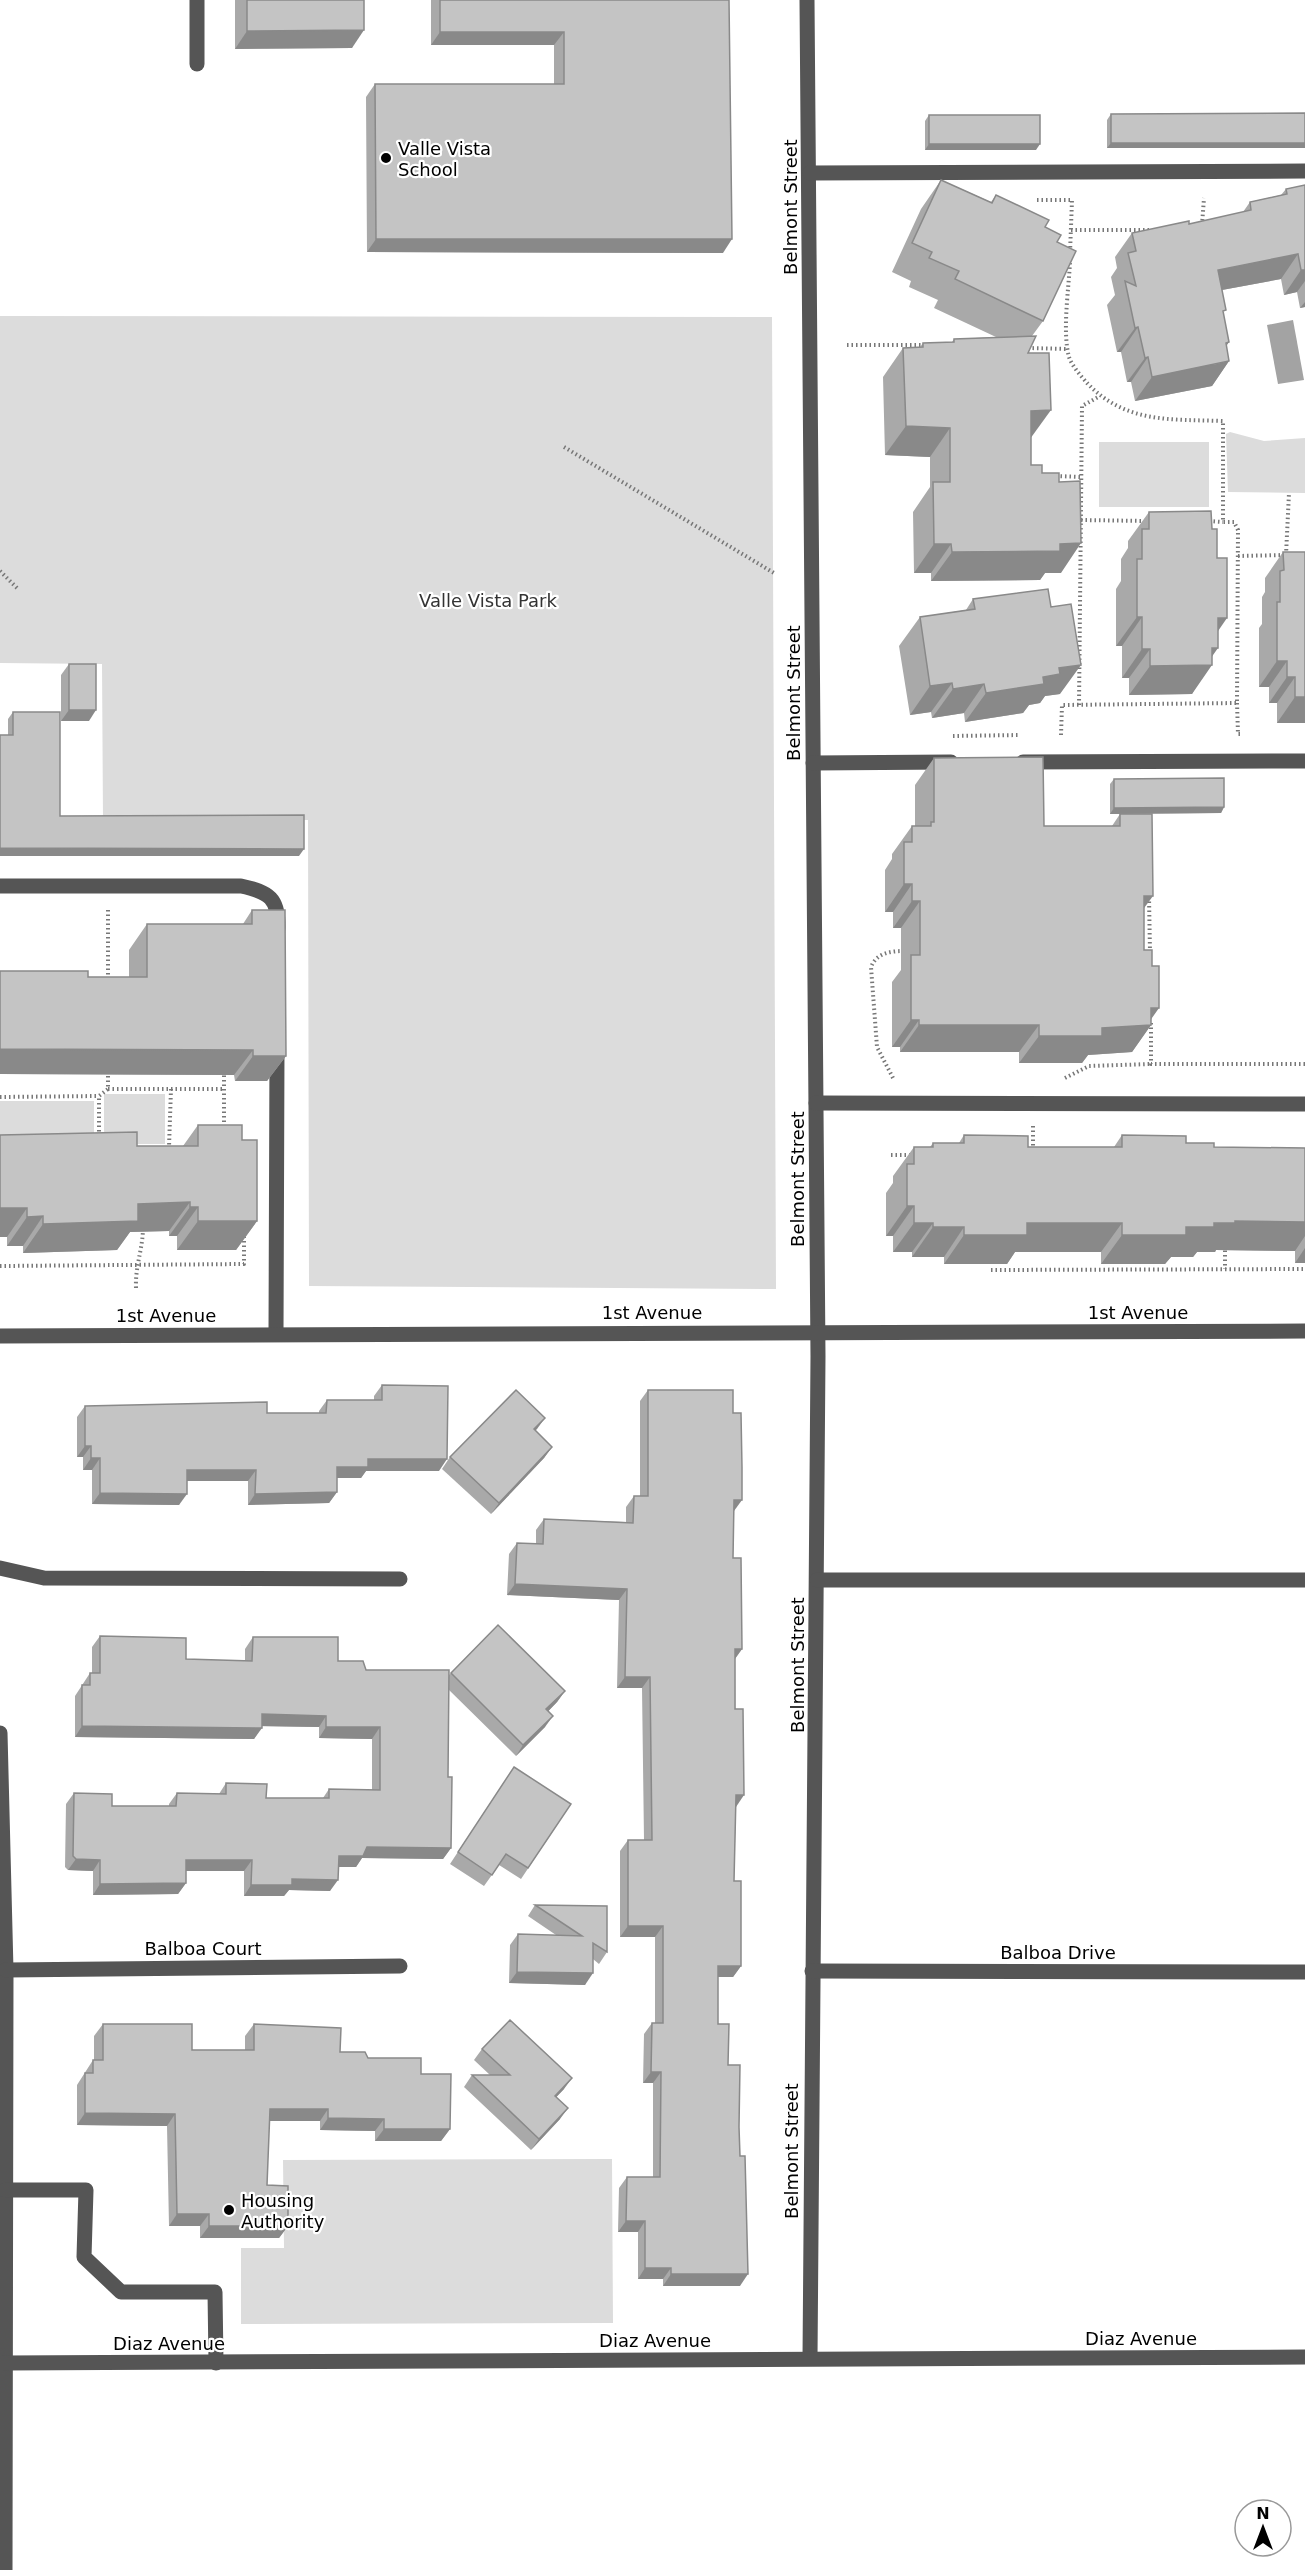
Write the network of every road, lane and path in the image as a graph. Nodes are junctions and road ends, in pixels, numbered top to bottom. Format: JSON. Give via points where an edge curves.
{"nodes":[{"id":1,"x":197,"y":0,"type":"edge"},
{"id":2,"x":807,"y":0,"type":"edge"},
{"id":3,"x":197,"y":64,"type":"dead end"},
{"id":4,"x":1305,"y":171,"type":"edge"},
{"id":5,"x":810,"y":173,"type":"junction"},
{"id":6,"x":1214,"y":198,"type":"dead end"},
{"id":7,"x":1025,"y":199,"type":"dead end"},
{"id":8,"x":1202,"y":229,"type":"edge"},
{"id":9,"x":1071,"y":230,"type":"junction"},
{"id":10,"x":1155,"y":230,"type":"edge"},
{"id":11,"x":847,"y":345,"type":"dead end"},
{"id":12,"x":927,"y":345,"type":"edge"},
{"id":13,"x":1025,"y":348,"type":"edge"},
{"id":14,"x":1068,"y":349,"type":"junction"},
{"id":15,"x":1100,"y":396,"type":"junction"},
{"id":16,"x":564,"y":447,"type":"dead end"},
{"id":17,"x":1048,"y":476,"type":"edge"},
{"id":18,"x":1081,"y":477,"type":"junction"},
{"id":19,"x":1289,"y":493,"type":"dead end"},
{"id":20,"x":1081,"y":520,"type":"junction"},
{"id":21,"x":1152,"y":521,"type":"edge"},
{"id":22,"x":1199,"y":521,"type":"edge"},
{"id":23,"x":1223,"y":522,"type":"junction"},
{"id":24,"x":1286,"y":555,"type":"junction"},
{"id":25,"x":1295,"y":555,"type":"edge"},
{"id":26,"x":1238,"y":556,"type":"junction"},
{"id":27,"x":0,"y":571,"type":"edge"},
{"id":28,"x":774,"y":573,"type":"dead end"},
{"id":29,"x":19,"y":590,"type":"dead end"},
{"id":30,"x":1068,"y":607,"type":"edge"},
{"id":31,"x":1080,"y":607,"type":"junction"},
{"id":32,"x":1237,"y":703,"type":"junction"},
{"id":33,"x":1079,"y":705,"type":"junction"},
{"id":34,"x":1249,"y":734,"type":"dead end"},
{"id":35,"x":1028,"y":735,"type":"dead end"},
{"id":36,"x":1051,"y":735,"type":"dead end"},
{"id":37,"x":946,"y":736,"type":"dead end"},
{"id":38,"x":1305,"y":761,"type":"edge"},
{"id":39,"x":972,"y":762,"type":"edge"},
{"id":40,"x":1007,"y":762,"type":"edge"},
{"id":41,"x":813,"y":763,"type":"junction"},
{"id":42,"x":0,"y":886,"type":"edge"},
{"id":43,"x":108,"y":886,"type":"junction"},
{"id":44,"x":1149,"y":887,"type":"edge"},
{"id":45,"x":278,"y":944,"type":"edge"},
{"id":46,"x":910,"y":951,"type":"dead end"},
{"id":47,"x":1144,"y":957,"type":"edge"},
{"id":48,"x":96,"y":981,"type":"edge"},
{"id":49,"x":108,"y":981,"type":"junction"},
{"id":50,"x":108,"y":991,"type":"edge"},
{"id":51,"x":1150,"y":1021,"type":"edge"},
{"id":52,"x":277,"y":1037,"type":"edge"},
{"id":53,"x":1151,"y":1064,"type":"junction"},
{"id":54,"x":1305,"y":1064,"type":"edge"},
{"id":55,"x":224,"y":1066,"type":"edge"},
{"id":56,"x":108,"y":1067,"type":"edge"},
{"id":57,"x":905,"y":1078,"type":"dead end"},
{"id":58,"x":1061,"y":1081,"type":"dead end"},
{"id":59,"x":108,"y":1089,"type":"junction"},
{"id":60,"x":171,"y":1089,"type":"junction"},
{"id":61,"x":224,"y":1089,"type":"junction"},
{"id":62,"x":99,"y":1096,"type":"junction"},
{"id":63,"x":0,"y":1097,"type":"edge"},
{"id":64,"x":816,"y":1102,"type":"junction"},
{"id":65,"x":1036,"y":1103,"type":"junction"},
{"id":66,"x":1305,"y":1104,"type":"edge"},
{"id":67,"x":224,"y":1130,"type":"edge"},
{"id":68,"x":99,"y":1138,"type":"edge"},
{"id":69,"x":161,"y":1148,"type":"edge"},
{"id":70,"x":891,"y":1155,"type":"dead end"},
{"id":71,"x":914,"y":1155,"type":"edge"},
{"id":72,"x":1044,"y":1155,"type":"edge"},
{"id":73,"x":143,"y":1226,"type":"edge"},
{"id":74,"x":244,"y":1230,"type":"edge"},
{"id":75,"x":1226,"y":1235,"type":"edge"},
{"id":76,"x":136,"y":1265,"type":"junction"},
{"id":77,"x":0,"y":1266,"type":"edge"},
{"id":78,"x":1226,"y":1269,"type":"junction"},
{"id":79,"x":1305,"y":1269,"type":"edge"},
{"id":80,"x":991,"y":1270,"type":"edge"},
{"id":81,"x":136,"y":1288,"type":"dead end"},
{"id":82,"x":818,"y":1331,"type":"junction"},
{"id":83,"x":1305,"y":1331,"type":"edge"},
{"id":84,"x":276,"y":1334,"type":"junction"},
{"id":85,"x":0,"y":1336,"type":"edge"},
{"id":86,"x":0,"y":1568,"type":"edge"},
{"id":87,"x":400,"y":1579,"type":"dead end"},
{"id":88,"x":817,"y":1580,"type":"junction"},
{"id":89,"x":1305,"y":1580,"type":"edge"},
{"id":90,"x":0,"y":1733,"type":"edge"},
{"id":91,"x":400,"y":1966,"type":"dead end"},
{"id":92,"x":6,"y":1970,"type":"junction"},
{"id":93,"x":812,"y":1971,"type":"junction"},
{"id":94,"x":1305,"y":1972,"type":"edge"},
{"id":95,"x":5,"y":2190,"type":"junction"},
{"id":96,"x":1305,"y":2357,"type":"edge"},
{"id":97,"x":810,"y":2358,"type":"junction"},
{"id":98,"x":5,"y":2363,"type":"junction"},
{"id":99,"x":216,"y":2363,"type":"junction"},
{"id":100,"x":5,"y":2570,"type":"edge"}],
"edges":[{"from":1,"to":3,"type":"street"},
{"from":2,"to":5,"type":"street","name":"Belmont Street"},
{"from":4,"to":5,"type":"street"},
{"from":5,"to":41,"type":"street","name":"Belmont Street"},
{"from":6,"to":8,"type":"path","via":[[1202,198]]},
{"from":7,"to":9,"type":"path","via":[[1072,200]]},
{"from":9,"to":10,"type":"path"},
{"from":9,"to":14,"type":"path"},
{"from":11,"to":12,"type":"path"},
{"from":13,"to":14,"type":"path"},
{"from":14,"to":15,"type":"path","via":[[1080,375]]},
{"from":15,"to":18,"type":"path","via":[[1082,406]]},
{"from":15,"to":23,"type":"path","via":[[1146,418],[1223,421]]},
{"from":16,"to":28,"type":"path"},
{"from":17,"to":18,"type":"path"},
{"from":18,"to":20,"type":"path"},
{"from":19,"to":24,"type":"path"},
{"from":20,"to":21,"type":"path"},
{"from":20,"to":31,"type":"path"},
{"from":22,"to":23,"type":"path"},
{"from":23,"to":26,"type":"path","via":[[1237,525]]},
{"from":24,"to":25,"type":"path"},
{"from":24,"to":26,"type":"path"},
{"from":26,"to":32,"type":"path"},
{"from":27,"to":29,"type":"path"},
{"from":30,"to":31,"type":"path"},
{"from":31,"to":33,"type":"path"},
{"from":32,"to":33,"type":"path"},
{"from":32,"to":34,"type":"path","via":[[1238,734]]},
{"from":33,"to":36,"type":"path","via":[[1062,705],[1063,735]]},
{"from":35,"to":37,"type":"path"},
{"from":38,"to":40,"type":"street"},
{"from":39,"to":41,"type":"street"},
{"from":41,"to":64,"type":"street","name":"Belmont Street"},
{"from":42,"to":43,"type":"street"},
{"from":43,"to":45,"type":"street","via":[[241,886],[264,891],[275,903]]},
{"from":43,"to":49,"type":"path"},
{"from":44,"to":47,"type":"path","via":[[1150,955]]},
{"from":46,"to":57,"type":"path","via":[[884,953],[873,960],[871,967],[877,1047],[893,1078]]},
{"from":48,"to":49,"type":"path"},
{"from":49,"to":50,"type":"path"},
{"from":51,"to":53,"type":"path"},
{"from":52,"to":84,"type":"street"},
{"from":53,"to":54,"type":"path"},
{"from":53,"to":58,"type":"path","via":[[1089,1066]]},
{"from":55,"to":61,"type":"path"},
{"from":56,"to":59,"type":"path"},
{"from":59,"to":60,"type":"path"},
{"from":59,"to":62,"type":"path"},
{"from":60,"to":61,"type":"path"},
{"from":60,"to":69,"type":"path","via":[[170,1147]]},
{"from":61,"to":67,"type":"path"},
{"from":62,"to":63,"type":"path"},
{"from":62,"to":68,"type":"path"},
{"from":64,"to":65,"type":"street"},
{"from":64,"to":82,"type":"street","name":"Belmont Street"},
{"from":65,"to":66,"type":"street"},
{"from":65,"to":72,"type":"path","via":[[1033,1155]]},
{"from":70,"to":71,"type":"path"},
{"from":73,"to":76,"type":"path","via":[[143,1248]]},
{"from":74,"to":76,"type":"path","via":[[244,1264]]},
{"from":75,"to":78,"type":"path"},
{"from":76,"to":77,"type":"path"},
{"from":76,"to":81,"type":"path"},
{"from":78,"to":79,"type":"path"},
{"from":78,"to":80,"type":"path"},
{"from":82,"to":83,"type":"street","name":"1st Avenue"},
{"from":82,"to":84,"type":"street","name":"1st Avenue"},
{"from":82,"to":88,"type":"street","name":"Belmont Street"},
{"from":84,"to":85,"type":"street","name":"1st Avenue"},
{"from":86,"to":87,"type":"street","via":[[44,1578]]},
{"from":88,"to":89,"type":"street"},
{"from":88,"to":93,"type":"street","name":"Belmont Street"},
{"from":90,"to":92,"type":"street"},
{"from":91,"to":92,"type":"street","name":"Balboa Court"},
{"from":92,"to":95,"type":"street"},
{"from":93,"to":94,"type":"street","name":"Balboa Drive"},
{"from":93,"to":97,"type":"street","name":"Belmont Street"},
{"from":95,"to":98,"type":"street"},
{"from":95,"to":99,"type":"street","via":[[86,2190],[84,2257],[121,2292],[215,2292]]},
{"from":96,"to":97,"type":"street","name":"Diaz Avenue"},
{"from":97,"to":99,"type":"street","name":"Diaz Avenue"},
{"from":98,"to":99,"type":"street","name":"Diaz Avenue"},
{"from":98,"to":100,"type":"street"}]}
